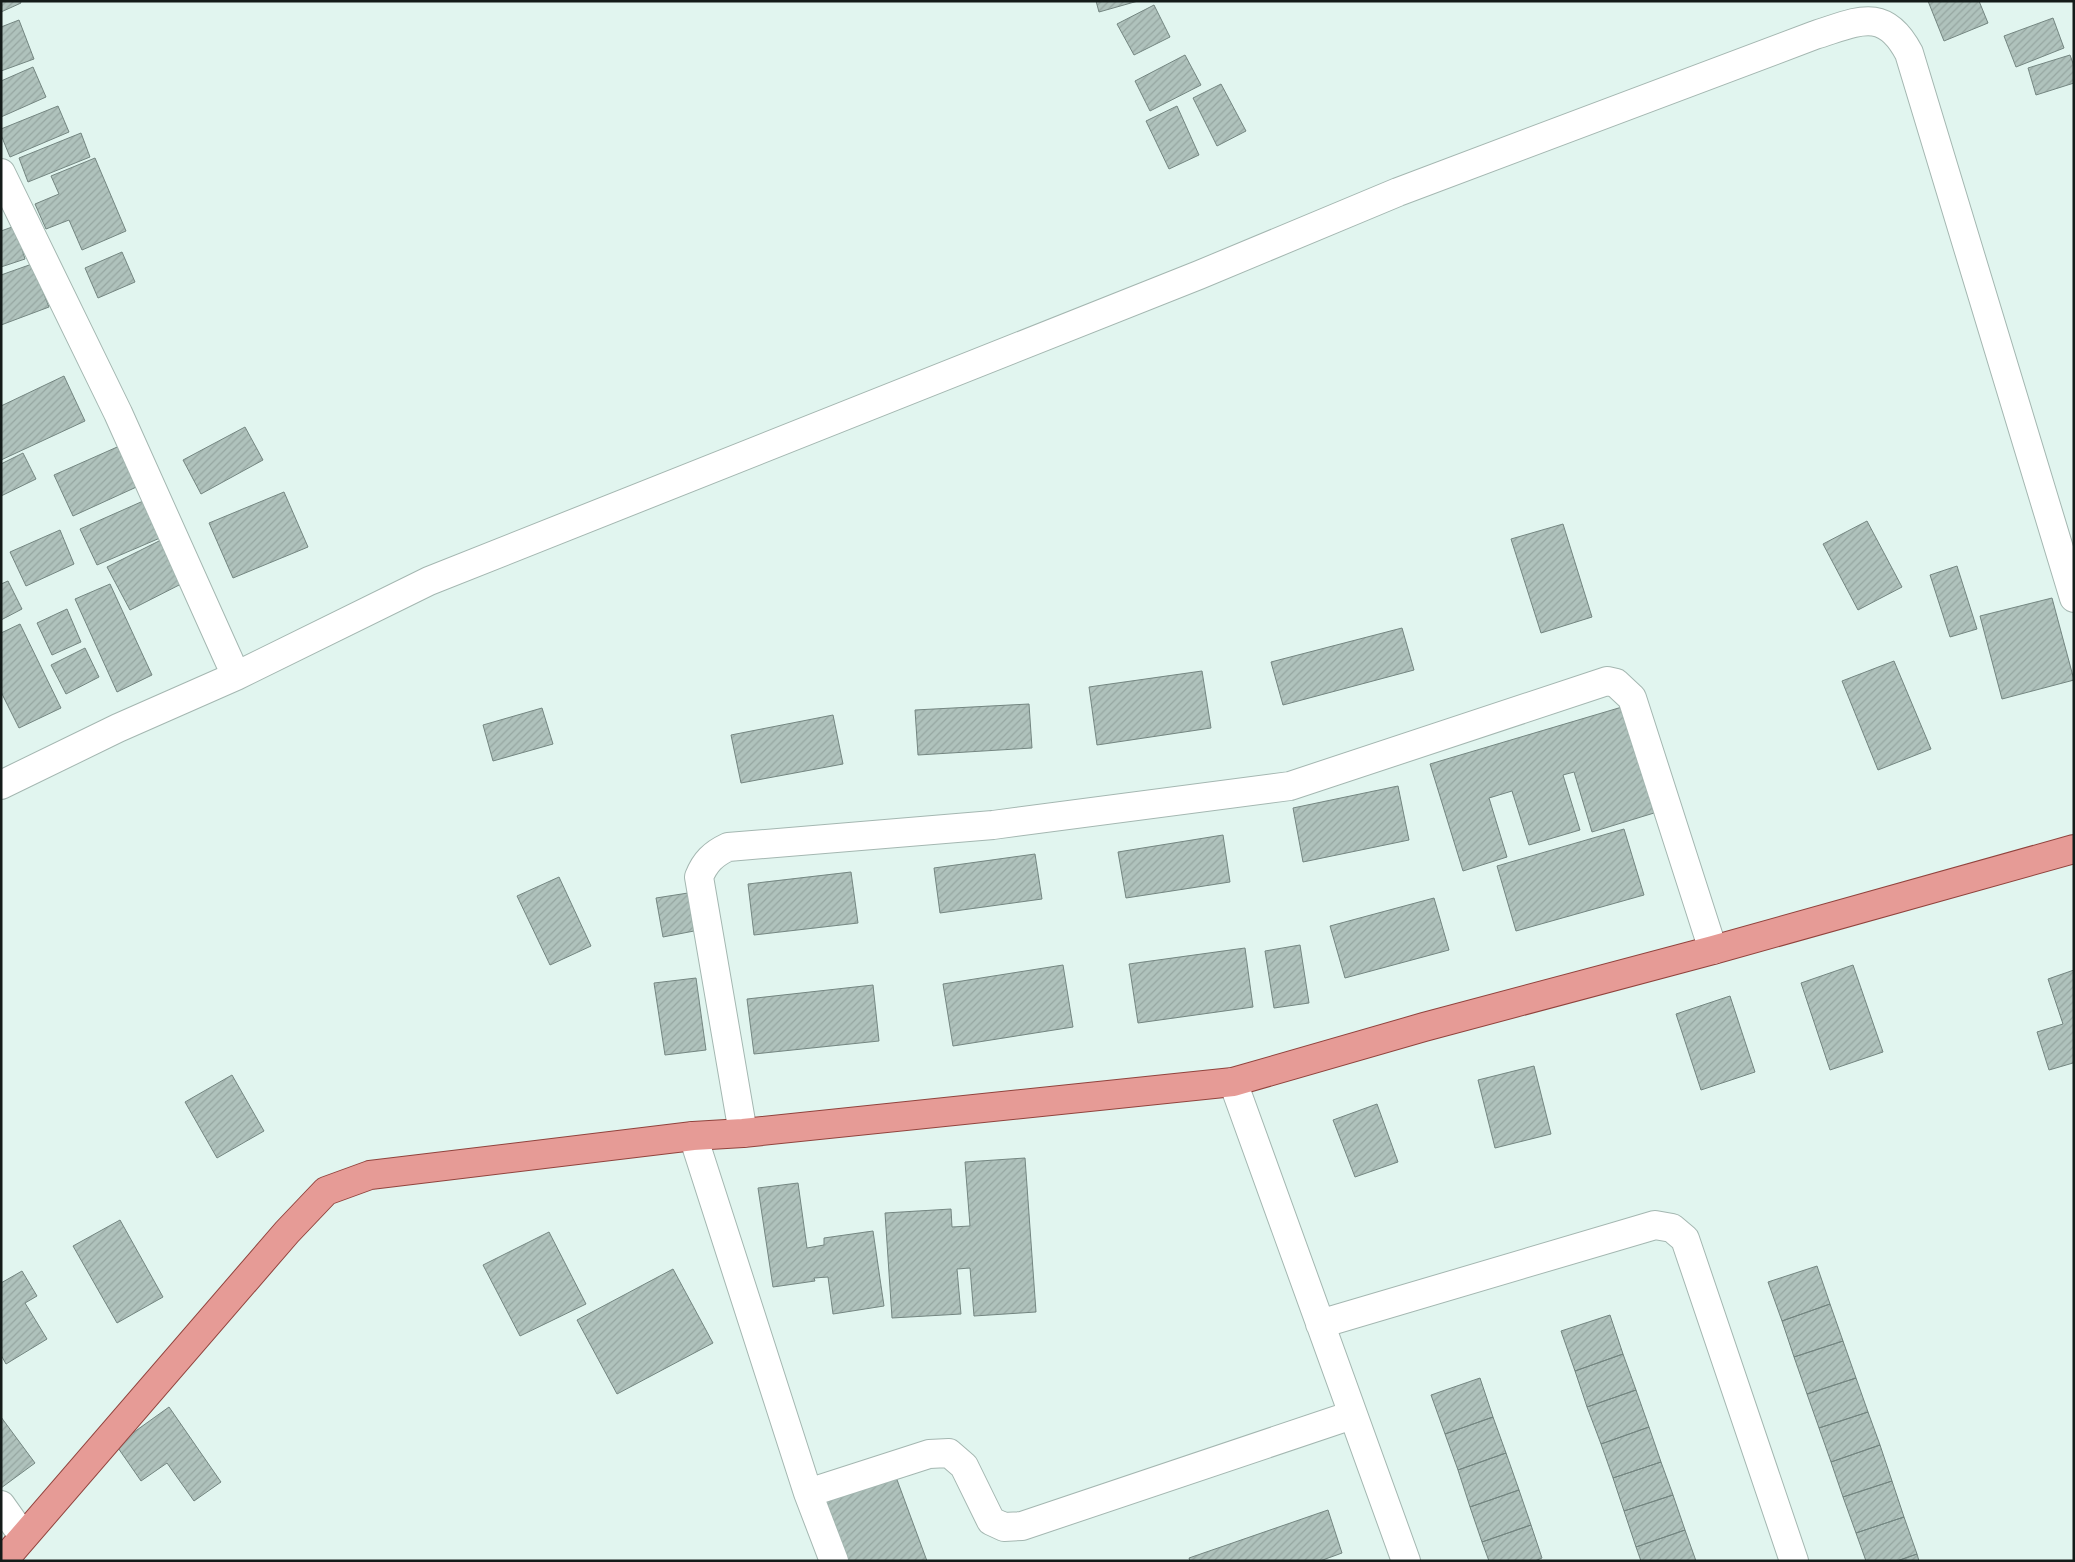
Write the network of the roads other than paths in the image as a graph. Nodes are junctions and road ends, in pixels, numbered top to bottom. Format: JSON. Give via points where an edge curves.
{"nodes":[{"id":1,"x":1,"y":173,"type":"edge"},
{"id":2,"x":2074,"y":598,"type":"edge"},
{"id":3,"x":236,"y":676,"type":"junction"},
{"id":4,"x":1,"y":785,"type":"edge"},
{"id":5,"x":2074,"y":849,"type":"edge"},
{"id":6,"x":1713,"y":950,"type":"junction"},
{"id":7,"x":1233,"y":1082,"type":"junction"},
{"id":8,"x":743,"y":1133,"type":"junction"},
{"id":9,"x":694,"y":1136,"type":"junction"},
{"id":10,"x":1320,"y":1324,"type":"junction"},
{"id":11,"x":1352,"y":1416,"type":"junction"},
{"id":12,"x":808,"y":1493,"type":"junction"},
{"id":13,"x":1,"y":1505,"type":"edge"},
{"id":14,"x":24,"y":1536,"type":"junction"},
{"id":15,"x":3,"y":1561,"type":"edge"},
{"id":16,"x":834,"y":1561,"type":"edge"},
{"id":17,"x":1406,"y":1561,"type":"edge"},
{"id":18,"x":1794,"y":1561,"type":"edge"}],
"edges":[{"from":1,"to":3,"type":"street","via":[[118,413]]},
{"from":2,"to":3,"type":"street","via":[[1909,53],[1900,37],[1884,24],[1863,20],[1815,35],[1407,188],[1199,275],[428,582]]},
{"from":3,"to":4,"type":"street"},
{"from":5,"to":6,"type":"main road"},
{"from":6,"to":7,"type":"main road"},
{"from":6,"to":8,"type":"street","via":[[1632,698],[1616,682],[1607,681],[1290,786],[992,825],[728,847],[715,853],[699,877]]},
{"from":7,"to":8,"type":"main road"},
{"from":7,"to":10,"type":"street"},
{"from":8,"to":9,"type":"main road"},
{"from":9,"to":12,"type":"street"},
{"from":9,"to":14,"type":"main road","via":[[370,1175],[326,1191],[280,1239]]},
{"from":10,"to":11,"type":"street"},
{"from":10,"to":18,"type":"street","via":[[1655,1225],[1672,1228],[1685,1239]]},
{"from":11,"to":12,"type":"street","via":[[1022,1526],[1004,1527],[990,1521],[964,1466],[949,1453],[930,1454]]},
{"from":11,"to":17,"type":"street"},
{"from":12,"to":16,"type":"street"},
{"from":13,"to":14,"type":"street"},
{"from":14,"to":15,"type":"main road"}]}
